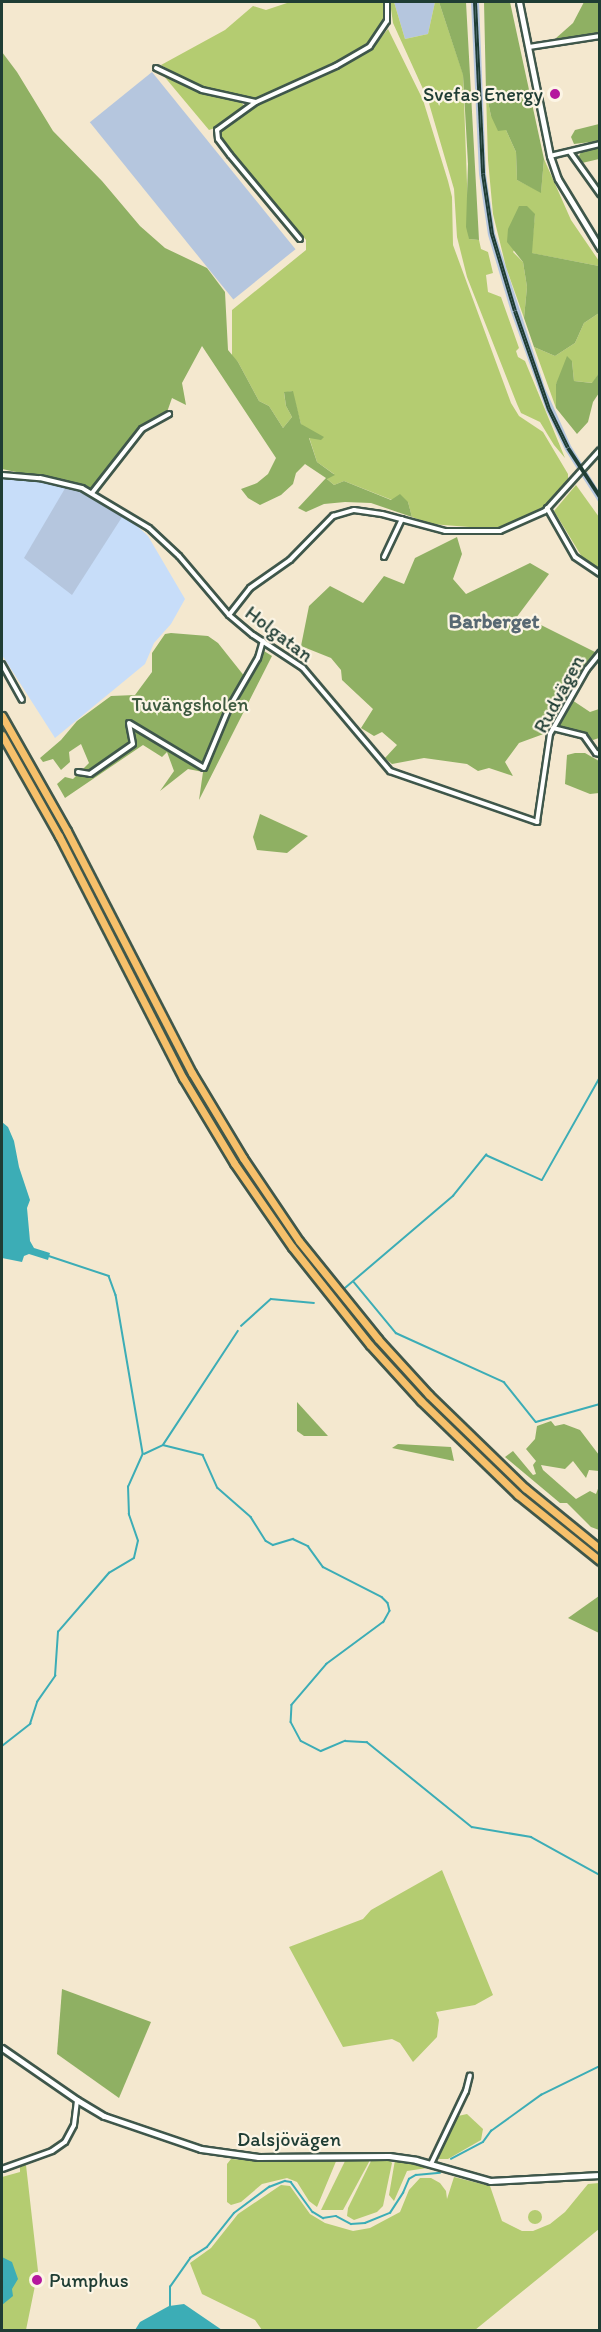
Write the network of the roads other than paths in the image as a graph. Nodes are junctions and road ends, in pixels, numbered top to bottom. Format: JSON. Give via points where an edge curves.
{"nodes":[{"id":1,"x":387,"y":2,"type":"edge"},
{"id":2,"x":519,"y":2,"type":"edge"},
{"id":3,"x":600,"y":36,"type":"edge"},
{"id":4,"x":529,"y":47,"type":"junction"},
{"id":5,"x":156,"y":68,"type":"dead end"},
{"id":6,"x":256,"y":102,"type":"junction"},
{"id":7,"x":217,"y":130,"type":"junction"},
{"id":8,"x":210,"y":135,"type":"dead end"},
{"id":9,"x":600,"y":144,"type":"edge"},
{"id":10,"x":570,"y":152,"type":"junction"},
{"id":11,"x":550,"y":156,"type":"junction"},
{"id":12,"x":600,"y":194,"type":"edge"},
{"id":13,"x":300,"y":239,"type":"dead end"},
{"id":14,"x":600,"y":248,"type":"edge"},
{"id":15,"x":169,"y":414,"type":"dead end"},
{"id":16,"x":600,"y":450,"type":"edge"},
{"id":17,"x":2,"y":475,"type":"edge"},
{"id":18,"x":92,"y":493,"type":"junction"},
{"id":19,"x":548,"y":508,"type":"junction"},
{"id":20,"x":402,"y":519,"type":"junction"},
{"id":21,"x":384,"y":557,"type":"dead end"},
{"id":22,"x":600,"y":574,"type":"edge"},
{"id":23,"x":229,"y":615,"type":"junction"},
{"id":24,"x":263,"y":641,"type":"junction"},
{"id":25,"x":600,"y":653,"type":"edge"},
{"id":26,"x":2,"y":664,"type":"edge"},
{"id":27,"x":22,"y":700,"type":"dead end"},
{"id":28,"x":2,"y":716,"type":"edge"},
{"id":29,"x":553,"y":728,"type":"junction"},
{"id":30,"x":2,"y":735,"type":"edge"},
{"id":31,"x":600,"y":754,"type":"edge"},
{"id":32,"x":78,"y":772,"type":"dead end"},
{"id":33,"x":537,"y":822,"type":"joint"},
{"id":34,"x":600,"y":1549,"type":"edge"},
{"id":35,"x":600,"y":1561,"type":"edge"},
{"id":36,"x":2,"y":2048,"type":"edge"},
{"id":37,"x":470,"y":2075,"type":"dead end"},
{"id":38,"x":77,"y":2100,"type":"junction"},
{"id":39,"x":431,"y":2164,"type":"junction"},
{"id":40,"x":2,"y":2169,"type":"edge"},
{"id":41,"x":600,"y":2175,"type":"edge"}],
"edges":[{"from":1,"to":6,"type":"street","via":[[387,21],[370,46]]},
{"from":2,"to":4,"type":"street"},
{"from":3,"to":4,"type":"street"},
{"from":4,"to":11,"type":"street"},
{"from":5,"to":6,"type":"street","via":[[202,90]]},
{"from":6,"to":7,"type":"street"},
{"from":7,"to":8,"type":"street"},
{"from":7,"to":13,"type":"street","via":[[218,139],[230,155]]},
{"from":9,"to":10,"type":"street"},
{"from":10,"to":11,"type":"street"},
{"from":10,"to":12,"type":"street"},
{"from":11,"to":14,"type":"street","via":[[558,179]]},
{"from":15,"to":18,"type":"street","via":[[142,429]]},
{"from":16,"to":19,"type":"street"},
{"from":17,"to":18,"type":"street","name":"Holgatan","via":[[63,482]]},
{"from":18,"to":23,"type":"street","name":"Holgatan","via":[[161,538]]},
{"from":19,"to":20,"type":"street","via":[[525,522],[495,532],[446,531]]},
{"from":19,"to":22,"type":"street","via":[[575,557]]},
{"from":20,"to":21,"type":"street"},
{"from":20,"to":23,"type":"street","via":[[354,510],[333,516],[290,560],[250,588]]},
{"from":23,"to":24,"type":"street","name":"Holgatan"},
{"from":24,"to":32,"type":"street","via":[[204,768],[129,723],[133,744],[90,774]]},
{"from":24,"to":33,"type":"street","name":"Holgatan","via":[[303,668],[390,771]]},
{"from":25,"to":29,"type":"street","name":"Rudvägen"},
{"from":26,"to":27,"type":"street"},
{"from":28,"to":34,"type":"highway","via":[[67,831],[192,1073],[299,1241],[429,1395],[525,1488]]},
{"from":29,"to":31,"type":"street","via":[[584,736]]},
{"from":29,"to":33,"type":"street","name":"Rudvägen"},
{"from":30,"to":35,"type":"highway","via":[[59,836],[183,1078],[234,1163],[292,1247],[370,1345],[421,1401],[518,1495]]},
{"from":36,"to":38,"type":"street","name":"Dalsjövägen"},
{"from":37,"to":39,"type":"street"},
{"from":38,"to":39,"type":"street","name":"Dalsjövägen","via":[[104,2116],[201,2149],[258,2157],[362,2154]]},
{"from":38,"to":40,"type":"street","via":[[74,2125],[65,2142],[52,2151]]},
{"from":39,"to":41,"type":"street","name":"Dalsjövägen","via":[[490,2181]]}]}
